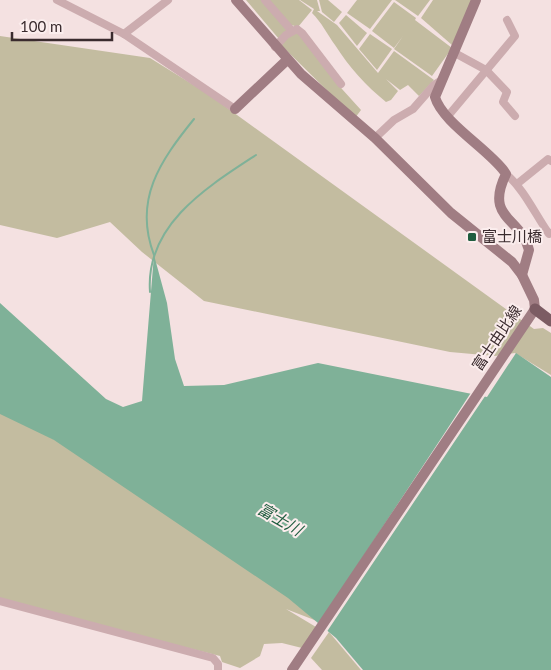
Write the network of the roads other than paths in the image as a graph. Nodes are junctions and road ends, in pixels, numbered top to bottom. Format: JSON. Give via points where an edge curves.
{"nodes":[{"id":1,"x":57,"y":0,"type":"edge"},
{"id":2,"x":168,"y":0,"type":"edge"},
{"id":3,"x":236,"y":0,"type":"edge"},
{"id":4,"x":265,"y":0,"type":"edge"},
{"id":5,"x":476,"y":0,"type":"edge"},
{"id":6,"x":507,"y":20,"type":"dead end"},
{"id":7,"x":292,"y":31,"type":"junction"},
{"id":8,"x":124,"y":34,"type":"junction"},
{"id":9,"x":275,"y":47,"type":"junction"},
{"id":10,"x":453,"y":52,"type":"junction"},
{"id":11,"x":287,"y":60,"type":"junction"},
{"id":12,"x":486,"y":70,"type":"junction"},
{"id":13,"x":440,"y":81,"type":"junction"},
{"id":14,"x":341,"y":84,"type":"dead end"},
{"id":15,"x":235,"y":109,"type":"joint"},
{"id":16,"x":448,"y":116,"type":"junction"},
{"id":17,"x":514,"y":116,"type":"dead end"},
{"id":18,"x":375,"y":138,"type":"junction"},
{"id":19,"x":551,"y":161,"type":"edge"},
{"id":20,"x":506,"y":174,"type":"junction"},
{"id":21,"x":517,"y":184,"type":"junction"},
{"id":22,"x":551,"y":233,"type":"edge"},
{"id":23,"x":522,"y":275,"type":"junction"},
{"id":24,"x":535,"y":309,"type":"junction"},
{"id":25,"x":551,"y":321,"type":"edge"},
{"id":26,"x":0,"y":601,"type":"edge"},
{"id":27,"x":218,"y":670,"type":"edge"},
{"id":28,"x":292,"y":670,"type":"edge"}],
"edges":[{"from":1,"to":8,"type":"street"},
{"from":2,"to":8,"type":"street"},
{"from":3,"to":9,"type":"main road","name":"富士由比線"},
{"from":4,"to":7,"type":"street"},
{"from":5,"to":10,"type":"main road"},
{"from":6,"to":12,"type":"street","via":[[515,36]]},
{"from":7,"to":9,"type":"street"},
{"from":7,"to":14,"type":"street","via":[[302,32]]},
{"from":8,"to":15,"type":"street"},
{"from":9,"to":11,"type":"main road","name":"富士由比線"},
{"from":10,"to":12,"type":"street"},
{"from":10,"to":13,"type":"main road"},
{"from":11,"to":15,"type":"main road"},
{"from":11,"to":18,"type":"main road","name":"富士由比線"},
{"from":12,"to":16,"type":"street"},
{"from":12,"to":17,"type":"street","via":[[507,92],[503,102]]},
{"from":13,"to":16,"type":"main road","via":[[435,97]]},
{"from":13,"to":18,"type":"street","via":[[413,109],[394,120]]},
{"from":16,"to":20,"type":"main road"},
{"from":18,"to":23,"type":"main road","name":"富士由比線","via":[[451,213],[503,254]]},
{"from":19,"to":21,"type":"street","via":[[548,159]]},
{"from":20,"to":21,"type":"street"},
{"from":20,"to":23,"type":"main road","via":[[499,191],[500,207],[528,244]]},
{"from":21,"to":22,"type":"street","via":[[548,234]]},
{"from":23,"to":24,"type":"main road","name":"富士由比線"},
{"from":24,"to":25,"type":"main road"},
{"from":24,"to":28,"type":"main road","name":"富士由比線"},
{"from":26,"to":27,"type":"street","via":[[213,658]]}]}
